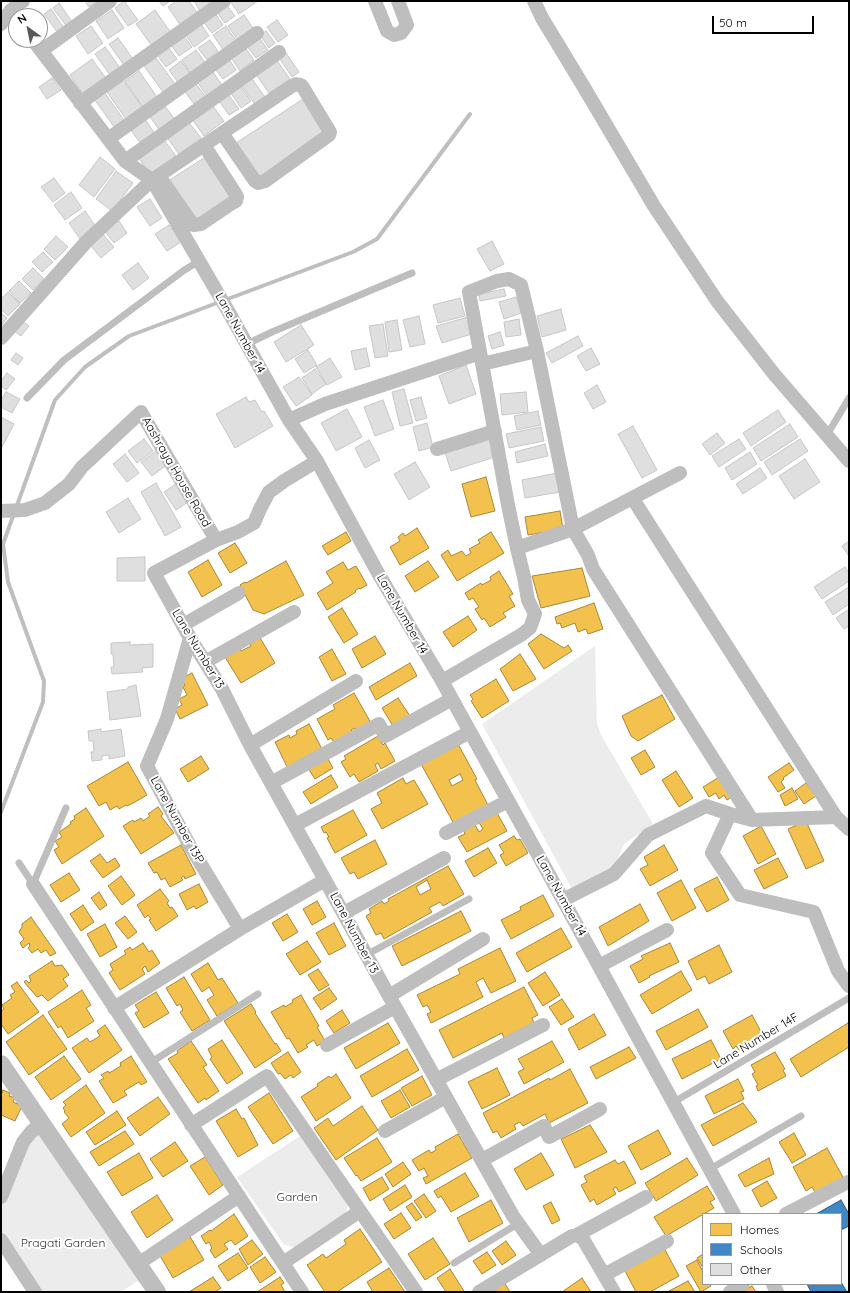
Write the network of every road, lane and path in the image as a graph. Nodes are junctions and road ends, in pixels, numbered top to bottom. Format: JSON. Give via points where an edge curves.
{"nodes":[{"id":1,"x":23,"y":1,"type":"edge"},
{"id":2,"x":110,"y":1,"type":"edge"},
{"id":3,"x":224,"y":1,"type":"edge"},
{"id":4,"x":375,"y":1,"type":"edge"},
{"id":5,"x":398,"y":1,"type":"edge"},
{"id":6,"x":534,"y":1,"type":"edge"},
{"id":7,"x":12,"y":8,"type":"edge"},
{"id":8,"x":8,"y":14,"type":"edge"},
{"id":9,"x":1,"y":24,"type":"edge"},
{"id":10,"x":258,"y":33,"type":"dead end"},
{"id":11,"x":48,"y":39,"type":"edge"},
{"id":12,"x":39,"y":48,"type":"edge"},
{"id":13,"x":279,"y":52,"type":"dead end"},
{"id":14,"x":80,"y":103,"type":"junction"},
{"id":15,"x":222,"y":133,"type":"junction"},
{"id":16,"x":108,"y":139,"type":"junction"},
{"id":17,"x":204,"y":145,"type":"junction"},
{"id":18,"x":125,"y":161,"type":"junction"},
{"id":19,"x":155,"y":177,"type":"junction"},
{"id":20,"x":202,"y":267,"type":"junction"},
{"id":21,"x":412,"y":273,"type":"dead end"},
{"id":22,"x":1,"y":338,"type":"edge"},
{"id":23,"x":247,"y":344,"type":"junction"},
{"id":24,"x":538,"y":351,"type":"junction"},
{"id":25,"x":481,"y":358,"type":"junction"},
{"id":26,"x":27,"y":398,"type":"dead end"},
{"id":27,"x":849,"y":398,"type":"edge"},
{"id":28,"x":289,"y":420,"type":"junction"},
{"id":29,"x":495,"y":431,"type":"junction"},
{"id":30,"x":827,"y":435,"type":"junction"},
{"id":31,"x":437,"y":449,"type":"dead end"},
{"id":32,"x":317,"y":461,"type":"junction"},
{"id":33,"x":849,"y":461,"type":"edge"},
{"id":34,"x":680,"y":473,"type":"dead end"},
{"id":35,"x":633,"y":498,"type":"junction"},
{"id":36,"x":1,"y":511,"type":"edge"},
{"id":37,"x":573,"y":529,"type":"junction"},
{"id":38,"x":216,"y":540,"type":"junction"},
{"id":39,"x":517,"y":548,"type":"junction"},
{"id":40,"x":239,"y":593,"type":"dead end"},
{"id":41,"x":294,"y":612,"type":"dead end"},
{"id":42,"x":182,"y":625,"type":"junction"},
{"id":43,"x":190,"y":638,"type":"junction"},
{"id":44,"x":205,"y":662,"type":"junction"},
{"id":45,"x":356,"y":681,"type":"dead end"},
{"id":46,"x":442,"y":681,"type":"junction"},
{"id":47,"x":452,"y":699,"type":"junction"},
{"id":48,"x":470,"y":732,"type":"junction"},
{"id":49,"x":250,"y":745,"type":"junction"},
{"id":50,"x":271,"y":783,"type":"junction"},
{"id":51,"x":508,"y":801,"type":"junction"},
{"id":52,"x":66,"y":808,"type":"dead end"},
{"id":53,"x":730,"y":814,"type":"junction"},
{"id":54,"x":836,"y":817,"type":"junction"},
{"id":55,"x":752,"y":820,"type":"junction"},
{"id":56,"x":295,"y":825,"type":"junction"},
{"id":57,"x":849,"y":829,"type":"edge"},
{"id":58,"x":446,"y":833,"type":"dead end"},
{"id":59,"x":444,"y":858,"type":"dead end"},
{"id":60,"x":18,"y":863,"type":"dead end"},
{"id":61,"x":325,"y":880,"type":"junction"},
{"id":62,"x":32,"y":884,"type":"junction"},
{"id":63,"x":469,"y":899,"type":"dead end"},
{"id":64,"x":563,"y":900,"type":"junction"},
{"id":65,"x":344,"y":913,"type":"junction"},
{"id":66,"x":240,"y":929,"type":"junction"},
{"id":67,"x":667,"y":930,"type":"dead end"},
{"id":68,"x":483,"y":939,"type":"dead end"},
{"id":69,"x":366,"y":955,"type":"junction"},
{"id":70,"x":600,"y":966,"type":"junction"},
{"id":71,"x":849,"y":986,"type":"edge"},
{"id":72,"x":258,"y":994,"type":"dead end"},
{"id":73,"x":849,"y":998,"type":"edge"},
{"id":74,"x":392,"y":1002,"type":"junction"},
{"id":75,"x":114,"y":1008,"type":"junction"},
{"id":76,"x":543,"y":1025,"type":"dead end"},
{"id":77,"x":327,"y":1045,"type":"dead end"},
{"id":78,"x":150,"y":1063,"type":"junction"},
{"id":79,"x":1,"y":1064,"type":"edge"},
{"id":80,"x":436,"y":1080,"type":"junction"},
{"id":81,"x":446,"y":1097,"type":"junction"},
{"id":82,"x":674,"y":1102,"type":"junction"},
{"id":83,"x":600,"y":1109,"type":"dead end"},
{"id":84,"x":801,"y":1116,"type":"dead end"},
{"id":85,"x":42,"y":1123,"type":"junction"},
{"id":86,"x":191,"y":1125,"type":"junction"},
{"id":87,"x":385,"y":1131,"type":"dead end"},
{"id":88,"x":482,"y":1160,"type":"junction"},
{"id":89,"x":710,"y":1169,"type":"junction"},
{"id":90,"x":848,"y":1182,"type":"dead end"},
{"id":91,"x":239,"y":1196,"type":"junction"},
{"id":92,"x":1,"y":1197,"type":"edge"},
{"id":93,"x":646,"y":1197,"type":"dead end"},
{"id":94,"x":360,"y":1211,"type":"junction"},
{"id":95,"x":733,"y":1213,"type":"edge"},
{"id":96,"x":788,"y":1213,"type":"edge"},
{"id":97,"x":519,"y":1223,"type":"junction"},
{"id":98,"x":577,"y":1235,"type":"junction"},
{"id":99,"x":1,"y":1240,"type":"edge"},
{"id":100,"x":667,"y":1241,"type":"dead end"},
{"id":101,"x":541,"y":1255,"type":"junction"},
{"id":102,"x":283,"y":1263,"type":"junction"},
{"id":103,"x":454,"y":1263,"type":"dead end"},
{"id":104,"x":138,"y":1264,"type":"junction"},
{"id":105,"x":604,"y":1275,"type":"junction"},
{"id":106,"x":741,"y":1285,"type":"edge"},
{"id":107,"x":35,"y":1292,"type":"edge"},
{"id":108,"x":157,"y":1292,"type":"edge"},
{"id":109,"x":302,"y":1292,"type":"edge"},
{"id":110,"x":416,"y":1292,"type":"edge"},
{"id":111,"x":479,"y":1292,"type":"edge"},
{"id":112,"x":614,"y":1292,"type":"edge"},
{"id":113,"x":730,"y":1292,"type":"edge"}],
"edges":[{"from":1,"to":7,"type":"street"},
{"from":2,"to":11,"type":"street"},
{"from":3,"to":14,"type":"street"},
{"from":4,"to":5,"type":"street","via":[[387,32],[394,35],[401,33],[407,25]]},
{"from":6,"to":30,"type":"street","via":[[654,206],[717,301],[774,374]]},
{"from":8,"to":9,"type":"street"},
{"from":10,"to":16,"type":"street"},
{"from":12,"to":14,"type":"street","name":"Lane Number 14"},
{"from":13,"to":18,"type":"street"},
{"from":14,"to":16,"type":"street","name":"Lane Number 14"},
{"from":15,"to":15,"type":"street","via":[[296,84],[304,89],[330,132],[262,183],[255,181]]},
{"from":15,"to":17,"type":"street"},
{"from":16,"to":18,"type":"street","name":"Lane Number 14"},
{"from":17,"to":19,"type":"street"},
{"from":17,"to":19,"type":"street","via":[[237,197],[236,201],[201,224],[193,225]]},
{"from":18,"to":19,"type":"street","name":"Lane Number 14"},
{"from":19,"to":20,"type":"street","name":"Lane Number 14"},
{"from":19,"to":22,"type":"street","via":[[87,241]]},
{"from":20,"to":23,"type":"street","name":"Lane Number 14"},
{"from":20,"to":26,"type":"lane","via":[[183,270],[64,360]]},
{"from":21,"to":23,"type":"lane"},
{"from":23,"to":28,"type":"street","name":"Lane Number 14"},
{"from":24,"to":25,"type":"street"},
{"from":24,"to":25,"type":"street","via":[[521,285],[509,279],[469,292]]},
{"from":24,"to":37,"type":"street"},
{"from":25,"to":28,"type":"street","via":[[324,404]]},
{"from":25,"to":29,"type":"street"},
{"from":27,"to":30,"type":"lane"},
{"from":28,"to":32,"type":"street","name":"Lane Number 14"},
{"from":29,"to":31,"type":"street"},
{"from":29,"to":39,"type":"street"},
{"from":30,"to":33,"type":"street"},
{"from":32,"to":38,"type":"street","via":[[269,492],[254,523]]},
{"from":32,"to":46,"type":"street","name":"Lane Number 14","via":[[378,573]]},
{"from":34,"to":35,"type":"street"},
{"from":35,"to":37,"type":"street"},
{"from":35,"to":54,"type":"street"},
{"from":36,"to":38,"type":"street","name":"Aashraya House Road","via":[[26,510],[46,503],[69,484],[82,467],[141,412]]},
{"from":37,"to":39,"type":"street"},
{"from":37,"to":55,"type":"street","via":[[593,569]]},
{"from":38,"to":42,"type":"street","name":"Lane Number 13","via":[[154,573]]},
{"from":39,"to":46,"type":"street","via":[[528,600],[535,614],[530,628]]},
{"from":40,"to":42,"type":"street"},
{"from":41,"to":44,"type":"street"},
{"from":42,"to":43,"type":"street","name":"Lane Number 13"},
{"from":43,"to":44,"type":"street","name":"Lane Number 13"},
{"from":43,"to":66,"type":"street","name":"Lane Number 13P","via":[[167,719],[147,766],[190,846]]},
{"from":44,"to":49,"type":"street","name":"Lane Number 13","via":[[222,689]]},
{"from":45,"to":49,"type":"street"},
{"from":46,"to":47,"type":"street","name":"Lane Number 14"},
{"from":47,"to":48,"type":"street","name":"Lane Number 14"},
{"from":47,"to":50,"type":"street","via":[[385,736],[379,724]]},
{"from":48,"to":51,"type":"street","name":"Lane Number 14"},
{"from":48,"to":56,"type":"street"},
{"from":49,"to":50,"type":"street","name":"Lane Number 13"},
{"from":50,"to":56,"type":"street","name":"Lane Number 13"},
{"from":51,"to":58,"type":"street"},
{"from":51,"to":64,"type":"street","name":"Lane Number 14"},
{"from":52,"to":62,"type":"lane"},
{"from":53,"to":55,"type":"street"},
{"from":53,"to":64,"type":"street","via":[[706,806],[648,835],[614,874]]},
{"from":53,"to":71,"type":"street","via":[[712,853],[740,895],[814,912],[838,971]]},
{"from":54,"to":55,"type":"street"},
{"from":54,"to":57,"type":"street"},
{"from":56,"to":61,"type":"street","name":"Lane Number 13"},
{"from":59,"to":65,"type":"street"},
{"from":60,"to":62,"type":"lane"},
{"from":61,"to":65,"type":"street","name":"Lane Number 13"},
{"from":61,"to":66,"type":"street"},
{"from":62,"to":75,"type":"street"},
{"from":63,"to":69,"type":"lane"},
{"from":64,"to":70,"type":"street","name":"Lane Number 14"},
{"from":65,"to":69,"type":"street","name":"Lane Number 13"},
{"from":66,"to":75,"type":"street"},
{"from":67,"to":70,"type":"street"},
{"from":68,"to":74,"type":"street"},
{"from":69,"to":74,"type":"street","name":"Lane Number 13"},
{"from":70,"to":82,"type":"street","name":"Lane Number 14"},
{"from":72,"to":78,"type":"lane"},
{"from":73,"to":82,"type":"lane","name":"Lane Number 14F"},
{"from":74,"to":77,"type":"street"},
{"from":74,"to":80,"type":"street","name":"Lane Number 13"},
{"from":75,"to":78,"type":"street"},
{"from":76,"to":80,"type":"street"},
{"from":78,"to":86,"type":"street"},
{"from":79,"to":85,"type":"street"},
{"from":80,"to":81,"type":"street","name":"Lane Number 13"},
{"from":81,"to":87,"type":"street"},
{"from":81,"to":88,"type":"street","name":"Lane Number 13"},
{"from":82,"to":89,"type":"street","name":"Lane Number 14"},
{"from":83,"to":88,"type":"street","via":[[549,1137],[544,1126]]},
{"from":84,"to":89,"type":"lane"},
{"from":85,"to":92,"type":"street","via":[[30,1132],[23,1142]]},
{"from":85,"to":104,"type":"street"},
{"from":86,"to":91,"type":"street"},
{"from":86,"to":94,"type":"street","via":[[267,1076]]},
{"from":88,"to":97,"type":"street","name":"Lane Number 13"},
{"from":89,"to":95,"type":"street","name":"Lane Number 14"},
{"from":90,"to":96,"type":"street"},
{"from":91,"to":102,"type":"street"},
{"from":91,"to":104,"type":"street"},
{"from":93,"to":98,"type":"street"},
{"from":94,"to":102,"type":"street"},
{"from":94,"to":110,"type":"street"},
{"from":97,"to":101,"type":"street","name":"Lane Number 13"},
{"from":97,"to":103,"type":"lane"},
{"from":98,"to":101,"type":"street"},
{"from":98,"to":105,"type":"street","via":[[583,1239]]},
{"from":99,"to":107,"type":"street"},
{"from":100,"to":105,"type":"street"},
{"from":101,"to":111,"type":"street"},
{"from":102,"to":109,"type":"street"},
{"from":104,"to":108,"type":"street"},
{"from":105,"to":112,"type":"street"},
{"from":106,"to":113,"type":"street"}]}
